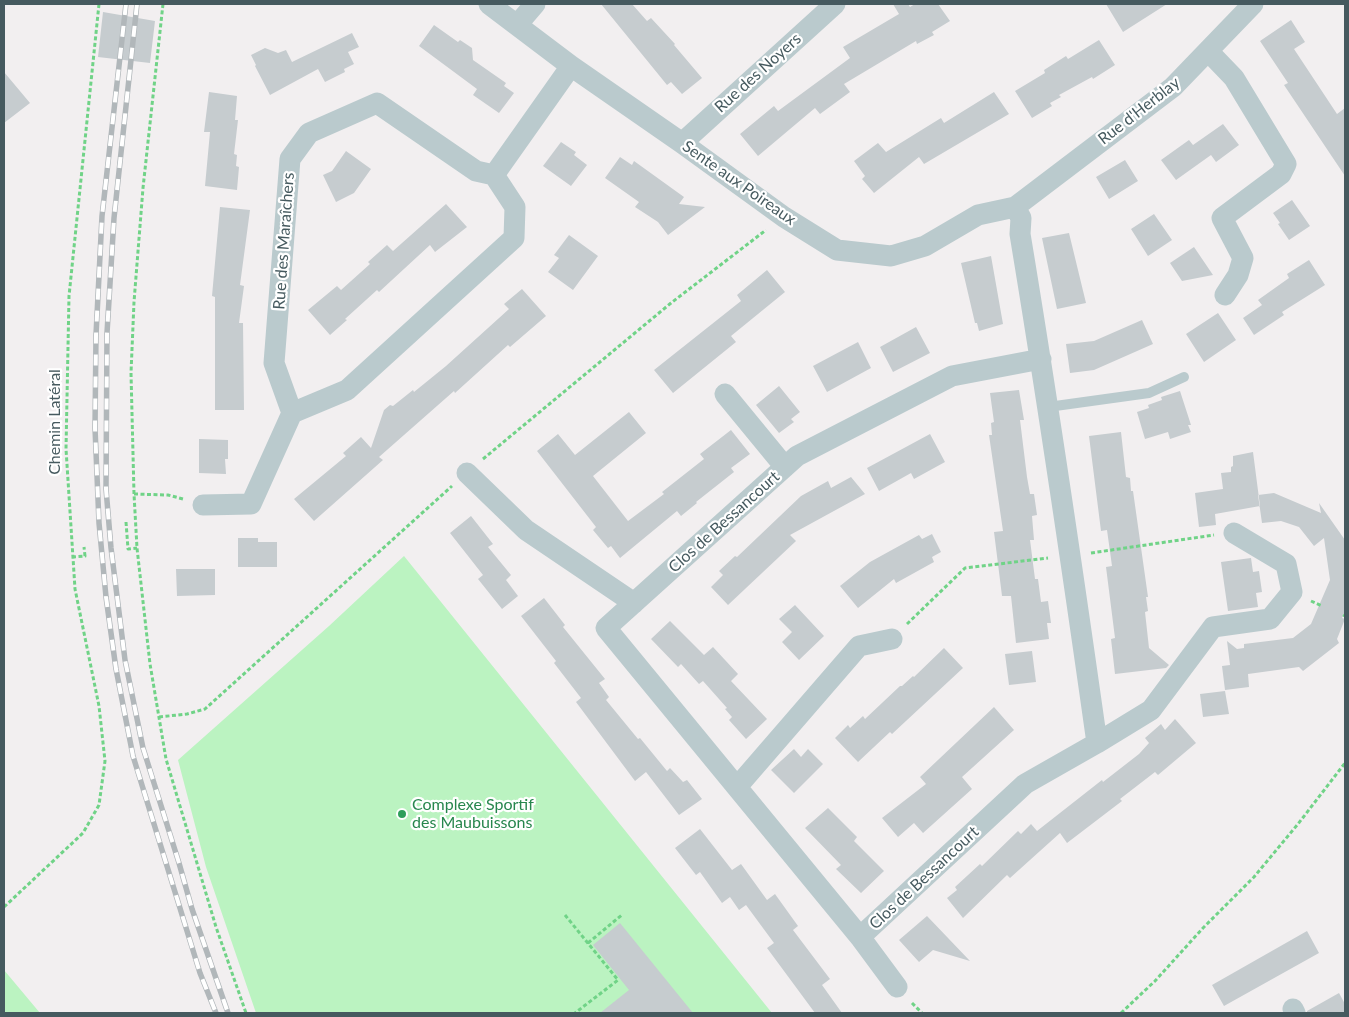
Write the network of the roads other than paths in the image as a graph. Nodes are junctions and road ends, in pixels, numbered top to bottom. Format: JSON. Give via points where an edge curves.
{"nodes":[{"id":1,"x":489,"y":4,"type":"edge"},
{"id":2,"x":536,"y":4,"type":"edge"},
{"id":3,"x":834,"y":4,"type":"edge"},
{"id":4,"x":1253,"y":4,"type":"edge"},
{"id":5,"x":517,"y":26,"type":"junction"},
{"id":6,"x":1208,"y":51,"type":"junction"},
{"id":7,"x":571,"y":66,"type":"junction"},
{"id":8,"x":682,"y":143,"type":"junction"},
{"id":9,"x":494,"y":175,"type":"junction"},
{"id":10,"x":1015,"y":207,"type":"junction"},
{"id":11,"x":1225,"y":295,"type":"dead end"},
{"id":12,"x":1041,"y":359,"type":"junction"},
{"id":13,"x":1184,"y":377,"type":"dead end"},
{"id":14,"x":725,"y":394,"type":"dead end"},
{"id":15,"x":1048,"y":406,"type":"junction"},
{"id":16,"x":292,"y":413,"type":"junction"},
{"id":17,"x":785,"y":467,"type":"junction"},
{"id":18,"x":466,"y":473,"type":"dead end"},
{"id":19,"x":202,"y":505,"type":"road end"},
{"id":20,"x":1234,"y":533,"type":"dead end"},
{"id":21,"x":634,"y":603,"type":"junction"},
{"id":22,"x":892,"y":639,"type":"dead end"},
{"id":23,"x":1097,"y":744,"type":"junction"},
{"id":24,"x":737,"y":787,"type":"junction"},
{"id":25,"x":860,"y":937,"type":"junction"},
{"id":26,"x":897,"y":987,"type":"dead end"}],
"edges":[{"from":1,"to":5,"type":"street","name":"Sente aux Poireaux"},
{"from":2,"to":5,"type":"street"},
{"from":3,"to":8,"type":"street","name":"Rue des Noyers"},
{"from":4,"to":6,"type":"street","name":"Rue d'Herblay"},
{"from":5,"to":7,"type":"street","name":"Sente aux Poireaux"},
{"from":6,"to":10,"type":"street","name":"Rue d'Herblay","via":[[1173,87]]},
{"from":6,"to":11,"type":"street","via":[[1234,78],[1286,164],[1281,174],[1222,218],[1242,258],[1238,275]]},
{"from":7,"to":8,"type":"street","name":"Sente aux Poireaux"},
{"from":7,"to":9,"type":"street"},
{"from":8,"to":10,"type":"street","name":"Sente aux Poireaux","via":[[784,217],[837,250],[891,256],[925,246],[978,215]]},
{"from":9,"to":16,"type":"street","via":[[515,207],[514,238],[347,390]]},
{"from":9,"to":16,"type":"street","name":"Rue des Maraîchers","via":[[476,170],[377,104],[309,133],[290,159],[274,363]]},
{"from":10,"to":12,"type":"street","via":[[1020,218]]},
{"from":12,"to":15,"type":"street"},
{"from":12,"to":17,"type":"street","name":"Clos de Bessancourt","via":[[952,376],[797,456]]},
{"from":13,"to":15,"type":"lane","via":[[1149,393]]},
{"from":14,"to":17,"type":"street"},
{"from":15,"to":23,"type":"street"},
{"from":16,"to":19,"type":"street","via":[[252,504]]},
{"from":17,"to":21,"type":"street","name":"Clos de Bessancourt"},
{"from":18,"to":21,"type":"street","via":[[526,530]]},
{"from":20,"to":23,"type":"street","name":"Clos de Bessancourt","via":[[1286,564],[1292,592],[1270,619],[1213,626],[1151,710]]},
{"from":21,"to":24,"type":"street","name":"Clos de Bessancourt","via":[[606,628]]},
{"from":22,"to":24,"type":"street","via":[[858,646]]},
{"from":23,"to":25,"type":"street","name":"Clos de Bessancourt","via":[[1025,784]]},
{"from":24,"to":25,"type":"street","name":"Clos de Bessancourt"},
{"from":25,"to":26,"type":"street"}]}
